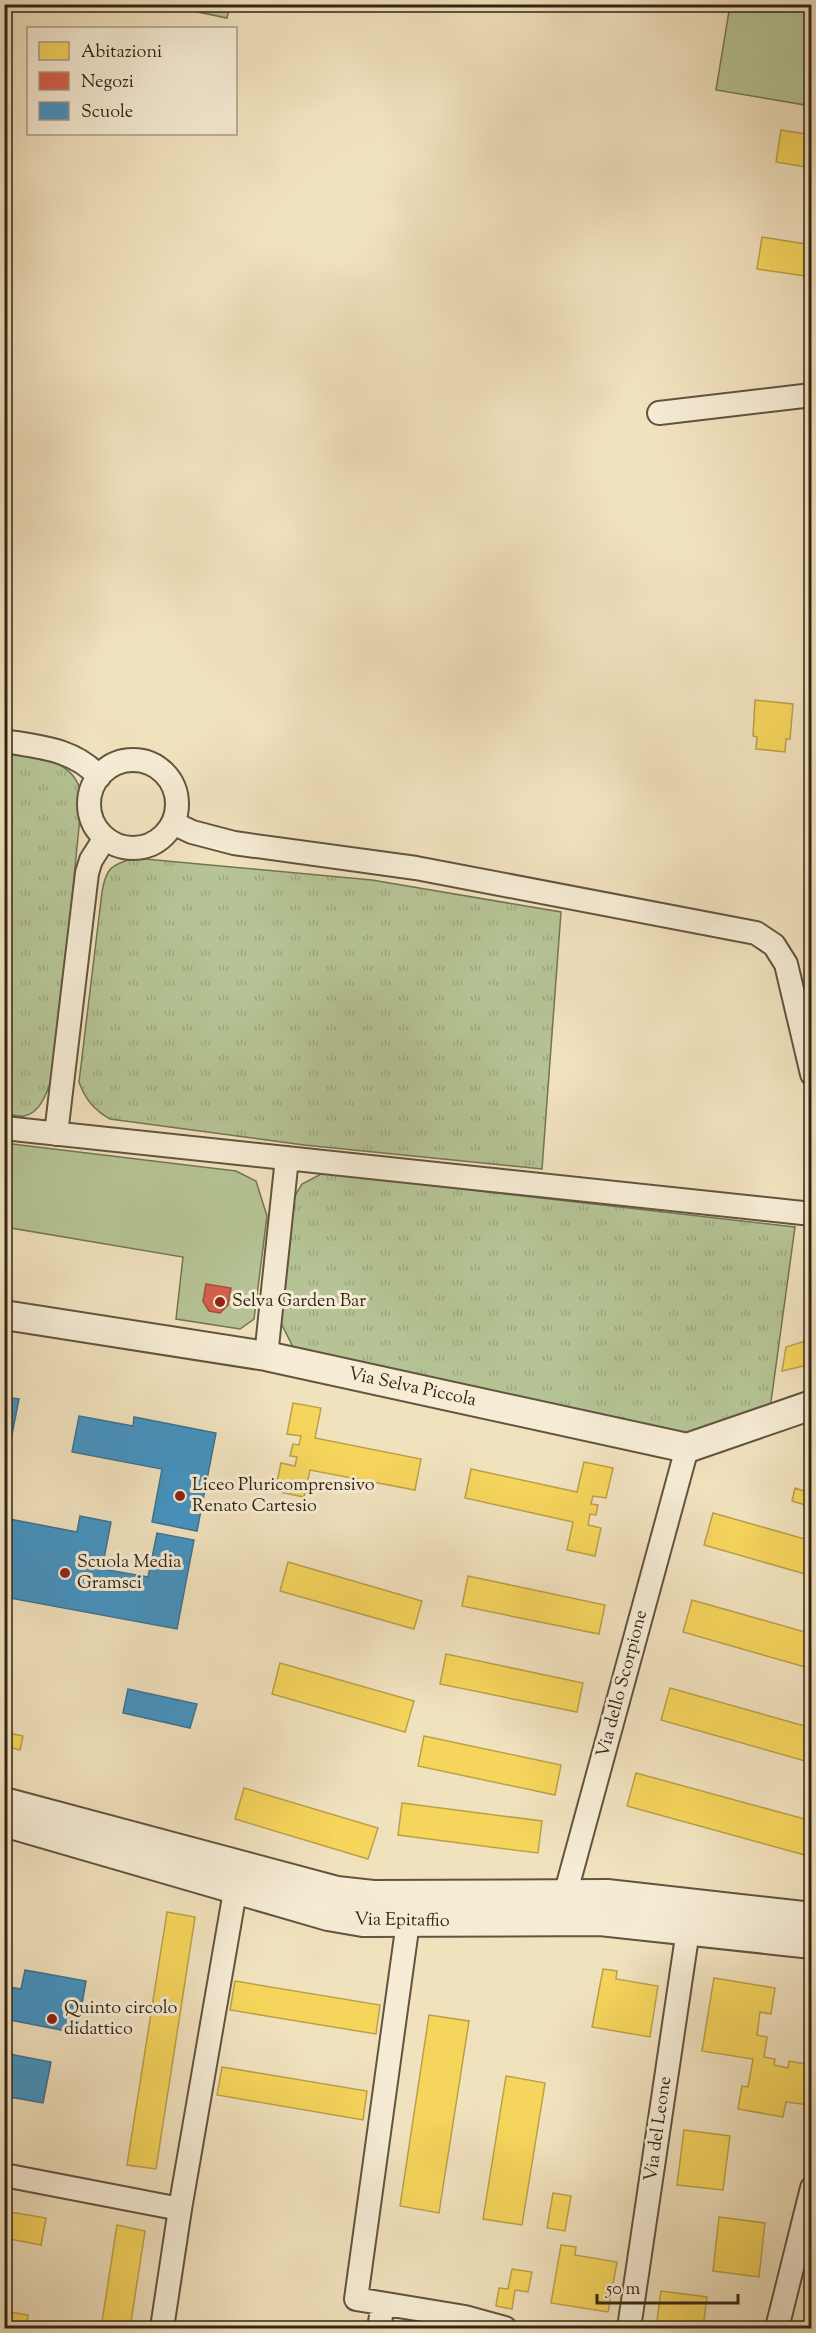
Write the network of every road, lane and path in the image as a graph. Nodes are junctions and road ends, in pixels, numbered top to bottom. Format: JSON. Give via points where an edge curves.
{"nodes":[{"id":1,"x":812,"y":395,"type":"edge"},
{"id":2,"x":659,"y":413,"type":"dead end"},
{"id":3,"x":4,"y":741,"type":"edge"},
{"id":4,"x":99,"y":777,"type":"junction"},
{"id":5,"x":173,"y":823,"type":"junction"},
{"id":6,"x":105,"y":838,"type":"junction"},
{"id":7,"x":812,"y":1074,"type":"edge"},
{"id":8,"x":4,"y":1128,"type":"edge"},
{"id":9,"x":56,"y":1134,"type":"junction"},
{"id":10,"x":288,"y":1158,"type":"junction"},
{"id":11,"x":812,"y":1214,"type":"edge"},
{"id":12,"x":4,"y":1315,"type":"edge"},
{"id":13,"x":266,"y":1356,"type":"junction"},
{"id":14,"x":812,"y":1405,"type":"edge"},
{"id":15,"x":687,"y":1448,"type":"junction"},
{"id":16,"x":4,"y":1802,"type":"edge"},
{"id":17,"x":4,"y":1822,"type":"edge"},
{"id":18,"x":237,"y":1877,"type":"junction"},
{"id":19,"x":562,"y":1908,"type":"junction"},
{"id":20,"x":812,"y":1917,"type":"edge"},
{"id":21,"x":408,"y":1922,"type":"junction"},
{"id":22,"x":688,"y":1930,"type":"junction"},
{"id":23,"x":812,"y":1944,"type":"edge"},
{"id":24,"x":4,"y":2175,"type":"edge"},
{"id":25,"x":812,"y":2188,"type":"edge"},
{"id":26,"x":180,"y":2209,"type":"junction"},
{"id":27,"x":383,"y":2304,"type":"junction"},
{"id":28,"x":162,"y":2328,"type":"edge"},
{"id":29,"x":379,"y":2328,"type":"edge"},
{"id":30,"x":505,"y":2328,"type":"edge"},
{"id":31,"x":629,"y":2328,"type":"edge"},
{"id":32,"x":777,"y":2328,"type":"edge"}],
"edges":[{"from":1,"to":2,"type":"street"},
{"from":3,"to":4,"type":"street","via":[[72,756]]},
{"from":4,"to":5,"type":"street","via":[[111,766],[128,761],[147,762],[156,767],[169,778],[177,795]]},
{"from":4,"to":6,"type":"street","via":[[89,807],[93,822]]},
{"from":5,"to":6,"type":"street","via":[[156,842],[139,848],[118,846]]},
{"from":5,"to":7,"type":"street","via":[[234,843],[416,868],[756,933],[774,945],[786,964]]},
{"from":6,"to":9,"type":"street","via":[[87,873]]},
{"from":8,"to":9,"type":"street"},
{"from":9,"to":10,"type":"street"},
{"from":10,"to":11,"type":"street"},
{"from":10,"to":13,"type":"street"},
{"from":12,"to":13,"type":"street","name":"Via Selva Piccola"},
{"from":13,"to":15,"type":"street","name":"Via Selva Piccola"},
{"from":14,"to":15,"type":"street"},
{"from":15,"to":19,"type":"street","name":"Via dello Scorpione"},
{"from":16,"to":18,"type":"street","name":"Via Epitaffio"},
{"from":17,"to":18,"type":"street","name":"Via Epitaffio"},
{"from":18,"to":19,"type":"street","name":"Via Epitaffio","via":[[355,1894]]},
{"from":18,"to":21,"type":"street","name":"Via Epitaffio","via":[[347,1920]]},
{"from":18,"to":26,"type":"street"},
{"from":19,"to":20,"type":"street","name":"Via Epitaffio","via":[[626,1896]]},
{"from":19,"to":21,"type":"street","name":"Via Epitaffio"},
{"from":19,"to":22,"type":"street","name":"Via Epitaffio","via":[[600,1921]]},
{"from":21,"to":27,"type":"street","via":[[356,2287],[356,2299]]},
{"from":22,"to":23,"type":"street","name":"Via Epitaffio"},
{"from":22,"to":31,"type":"street","name":"Via del Leone"},
{"from":24,"to":26,"type":"street"},
{"from":25,"to":32,"type":"street"},
{"from":26,"to":28,"type":"street"},
{"from":27,"to":29,"type":"street"},
{"from":27,"to":30,"type":"street","via":[[465,2317]]}]}
